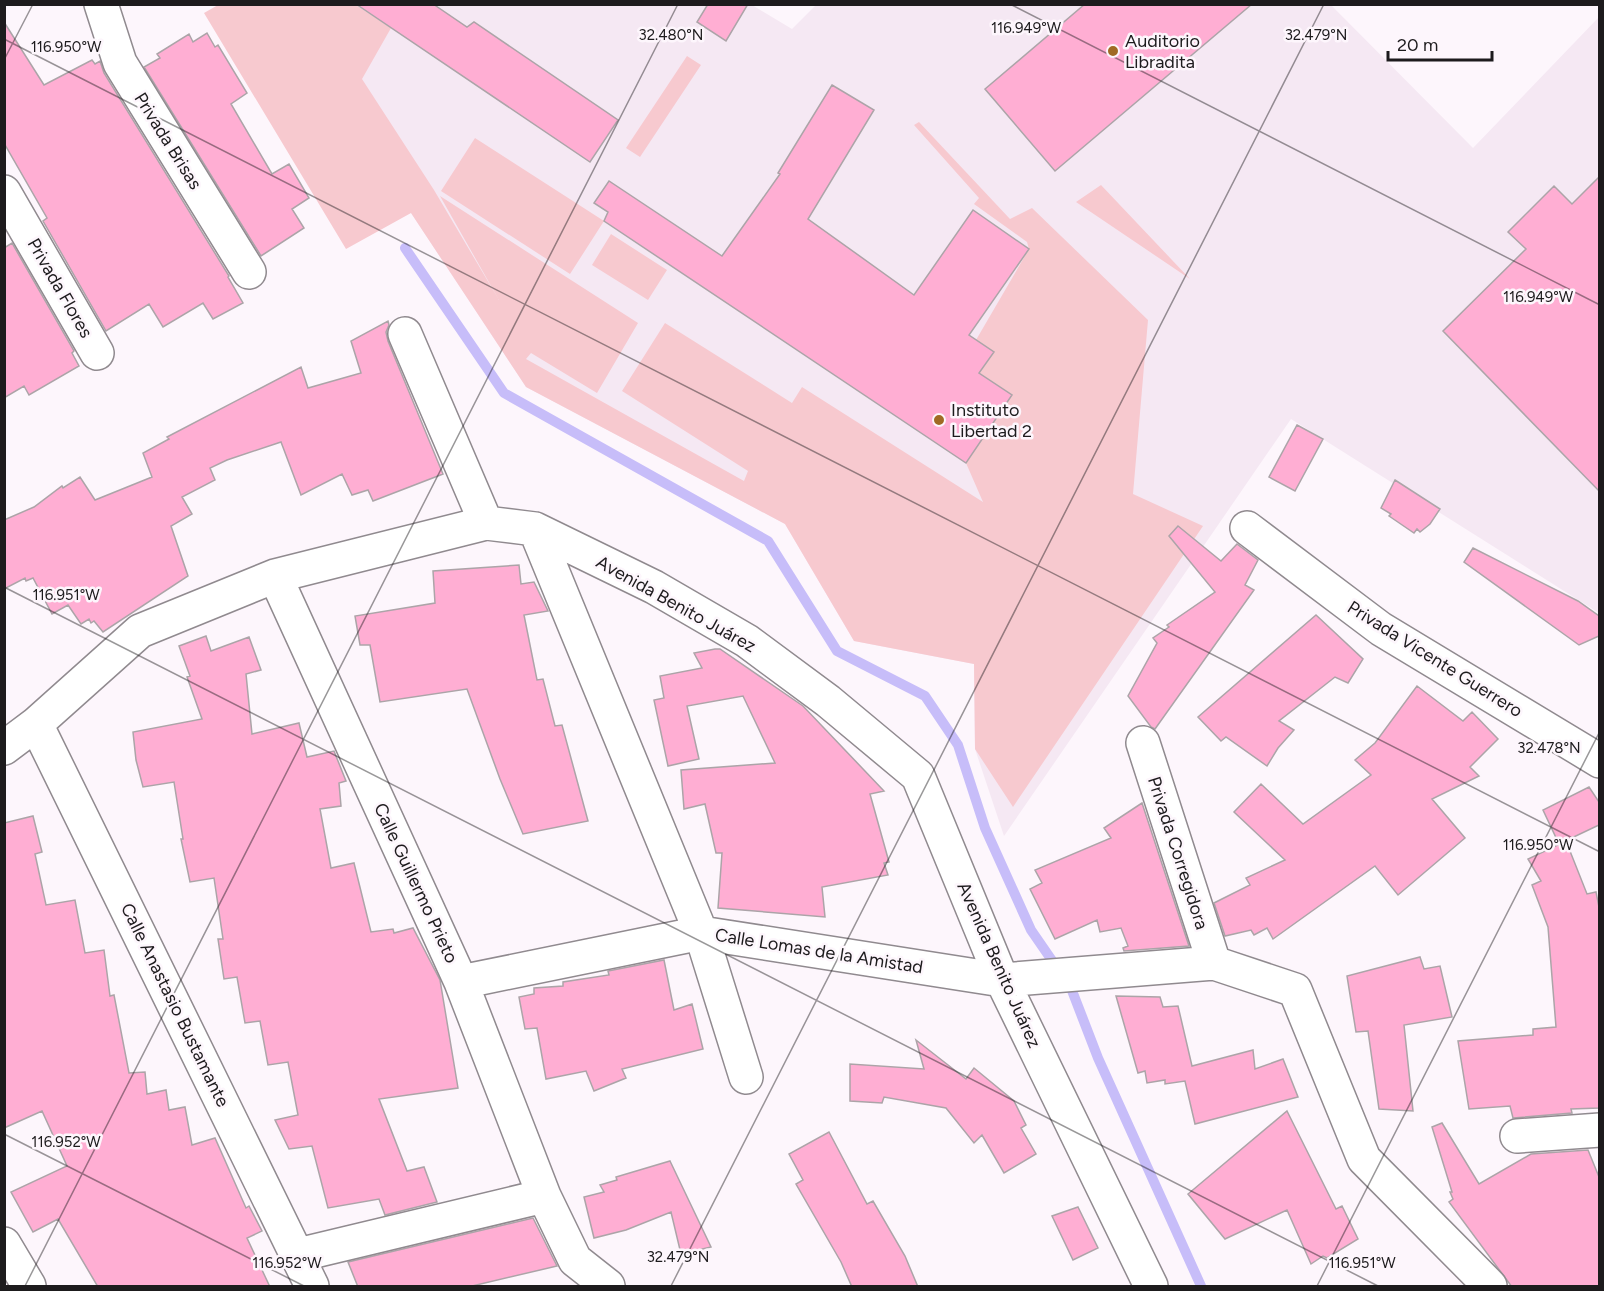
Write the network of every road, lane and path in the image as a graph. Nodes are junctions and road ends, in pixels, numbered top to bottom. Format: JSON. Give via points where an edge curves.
{"nodes":[{"id":1,"x":101,"y":4,"type":"edge"},
{"id":2,"x":4,"y":192,"type":"edge"},
{"id":3,"x":249,"y":272,"type":"dead end"},
{"id":4,"x":405,"y":334,"type":"dead end"},
{"id":5,"x":97,"y":353,"type":"dead end"},
{"id":6,"x":486,"y":524,"type":"junction"},
{"id":7,"x":1247,"y":528,"type":"dead end"},
{"id":8,"x":535,"y":529,"type":"junction"},
{"id":9,"x":275,"y":576,"type":"junction"},
{"id":10,"x":36,"y":724,"type":"junction"},
{"id":11,"x":1143,"y":744,"type":"dead end"},
{"id":12,"x":4,"y":748,"type":"edge"},
{"id":13,"x":1599,"y":761,"type":"edge"},
{"id":14,"x":701,"y":933,"type":"junction"},
{"id":15,"x":1214,"y":963,"type":"junction"},
{"id":16,"x":1002,"y":980,"type":"junction"},
{"id":17,"x":461,"y":982,"type":"junction"},
{"id":18,"x":746,"y":1077,"type":"dead end"},
{"id":19,"x":1599,"y":1131,"type":"edge"},
{"id":20,"x":1517,"y":1136,"type":"dead end"},
{"id":21,"x":544,"y":1196,"type":"junction"},
{"id":22,"x":4,"y":1244,"type":"edge"},
{"id":23,"x":298,"y":1255,"type":"junction"},
{"id":24,"x":28,"y":1287,"type":"edge"},
{"id":25,"x":312,"y":1287,"type":"edge"},
{"id":26,"x":608,"y":1287,"type":"edge"},
{"id":27,"x":1151,"y":1287,"type":"edge"},
{"id":28,"x":1490,"y":1287,"type":"edge"}],
"edges":[{"from":1,"to":3,"type":"street","name":"Privada Brisas","via":[[120,63]]},
{"from":2,"to":5,"type":"street","name":"Privada Flores"},
{"from":4,"to":6,"type":"street"},
{"from":6,"to":8,"type":"street","name":"Avenida Benito Juárez"},
{"from":6,"to":9,"type":"street","name":"Avenida Benito Juárez"},
{"from":7,"to":13,"type":"street","name":"Privada Vicente Guerrero","via":[[1382,629]]},
{"from":8,"to":14,"type":"street"},
{"from":8,"to":16,"type":"street","name":"Avenida Benito Juárez","via":[[654,587],[747,641],[828,701],[918,776]]},
{"from":9,"to":10,"type":"street","name":"Avenida Benito Juárez","via":[[140,631]]},
{"from":9,"to":17,"type":"street","name":"Calle Guillermo Prieto"},
{"from":10,"to":12,"type":"street","name":"Avenida Benito Juárez"},
{"from":10,"to":23,"type":"street","name":"Calle Anastasio Bustamante"},
{"from":11,"to":15,"type":"street","name":"Privada Corregidora"},
{"from":14,"to":16,"type":"street","name":"Calle Lomas de la Amistad"},
{"from":14,"to":17,"type":"street","name":"Calle Lomas de la Amistad"},
{"from":14,"to":18,"type":"street"},
{"from":15,"to":16,"type":"street","name":"Calle Lomas de la Amistad"},
{"from":15,"to":28,"type":"street","via":[[1294,990],[1364,1159]]},
{"from":16,"to":27,"type":"street","name":"Avenida Benito Juárez"},
{"from":17,"to":21,"type":"street","name":"Calle Guillermo Prieto"},
{"from":19,"to":20,"type":"street"},
{"from":21,"to":23,"type":"street"},
{"from":21,"to":26,"type":"street","name":"Calle Guillermo Prieto","via":[[575,1260]]},
{"from":22,"to":24,"type":"street"},
{"from":23,"to":25,"type":"street","name":"Calle Anastasio Bustamante"}]}
